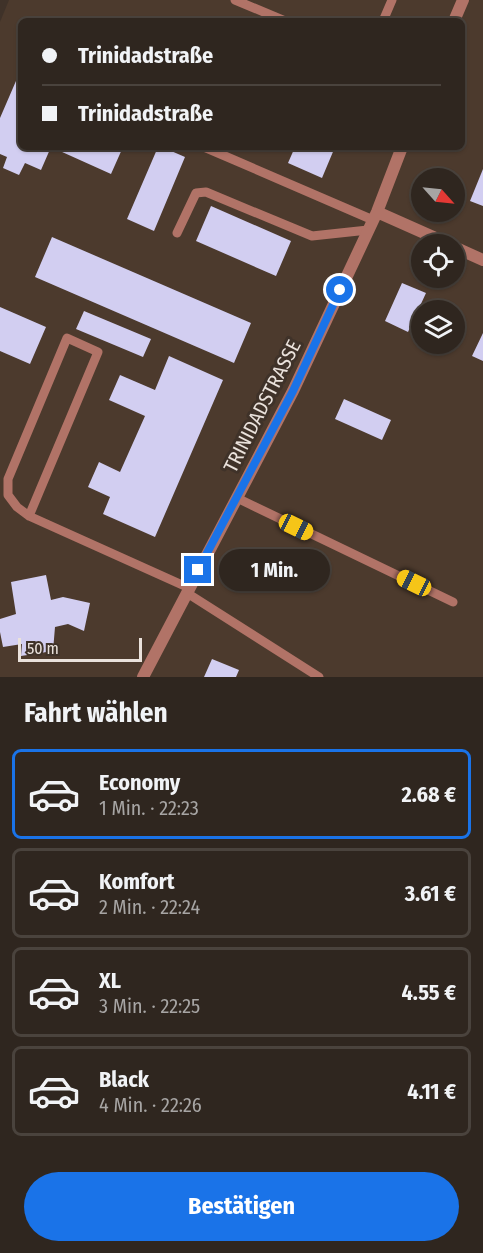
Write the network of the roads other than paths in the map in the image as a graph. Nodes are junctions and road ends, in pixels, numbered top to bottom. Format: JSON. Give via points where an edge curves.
{"nodes":[{"id":1,"x":235,"y":0,"type":"edge"},
{"id":2,"x":392,"y":0,"type":"edge"},
{"id":3,"x":463,"y":0,"type":"edge"},
{"id":4,"x":278,"y":18,"type":"edge"},
{"id":5,"x":384,"y":18,"type":"edge"},
{"id":6,"x":455,"y":18,"type":"edge"},
{"id":7,"x":211,"y":150,"type":"edge"},
{"id":8,"x":401,"y":150,"type":"edge"},
{"id":9,"x":373,"y":221,"type":"junction"},
{"id":10,"x":177,"y":233,"type":"dead end"},
{"id":11,"x":416,"y":234,"type":"edge"},
{"id":12,"x":465,"y":252,"type":"edge"},
{"id":13,"x":483,"y":260,"type":"edge"},
{"id":14,"x":237,"y":498,"type":"junction"},
{"id":15,"x":29,"y":516,"type":"junction"},
{"id":16,"x":188,"y":590,"type":"junction"},
{"id":17,"x":453,"y":602,"type":"dead end"},
{"id":18,"x":143,"y":677,"type":"edge"},
{"id":19,"x":319,"y":677,"type":"edge"}],
"edges":[{"from":1,"to":4,"type":"lane"},
{"from":2,"to":5,"type":"lane"},
{"from":3,"to":6,"type":"street"},
{"from":7,"to":9,"type":"lane"},
{"from":8,"to":9,"type":"street","name":"TRINIDADSTRASSE"},
{"from":9,"to":10,"type":"lane","via":[[312,236],[206,192],[196,193]]},
{"from":9,"to":11,"type":"street"},
{"from":9,"to":14,"type":"street","name":"TRINIDADSTRASSE","via":[[293,391]]},
{"from":12,"to":13,"type":"street"},
{"from":14,"to":16,"type":"street","name":"TRINIDADSTRASSE"},
{"from":14,"to":17,"type":"lane"},
{"from":15,"to":15,"type":"lane","via":[[8,495],[8,479],[67,338],[98,352]]},
{"from":15,"to":16,"type":"lane"},
{"from":16,"to":18,"type":"street","name":"TRINIDADSTRASSE"},
{"from":16,"to":19,"type":"lane"}]}
